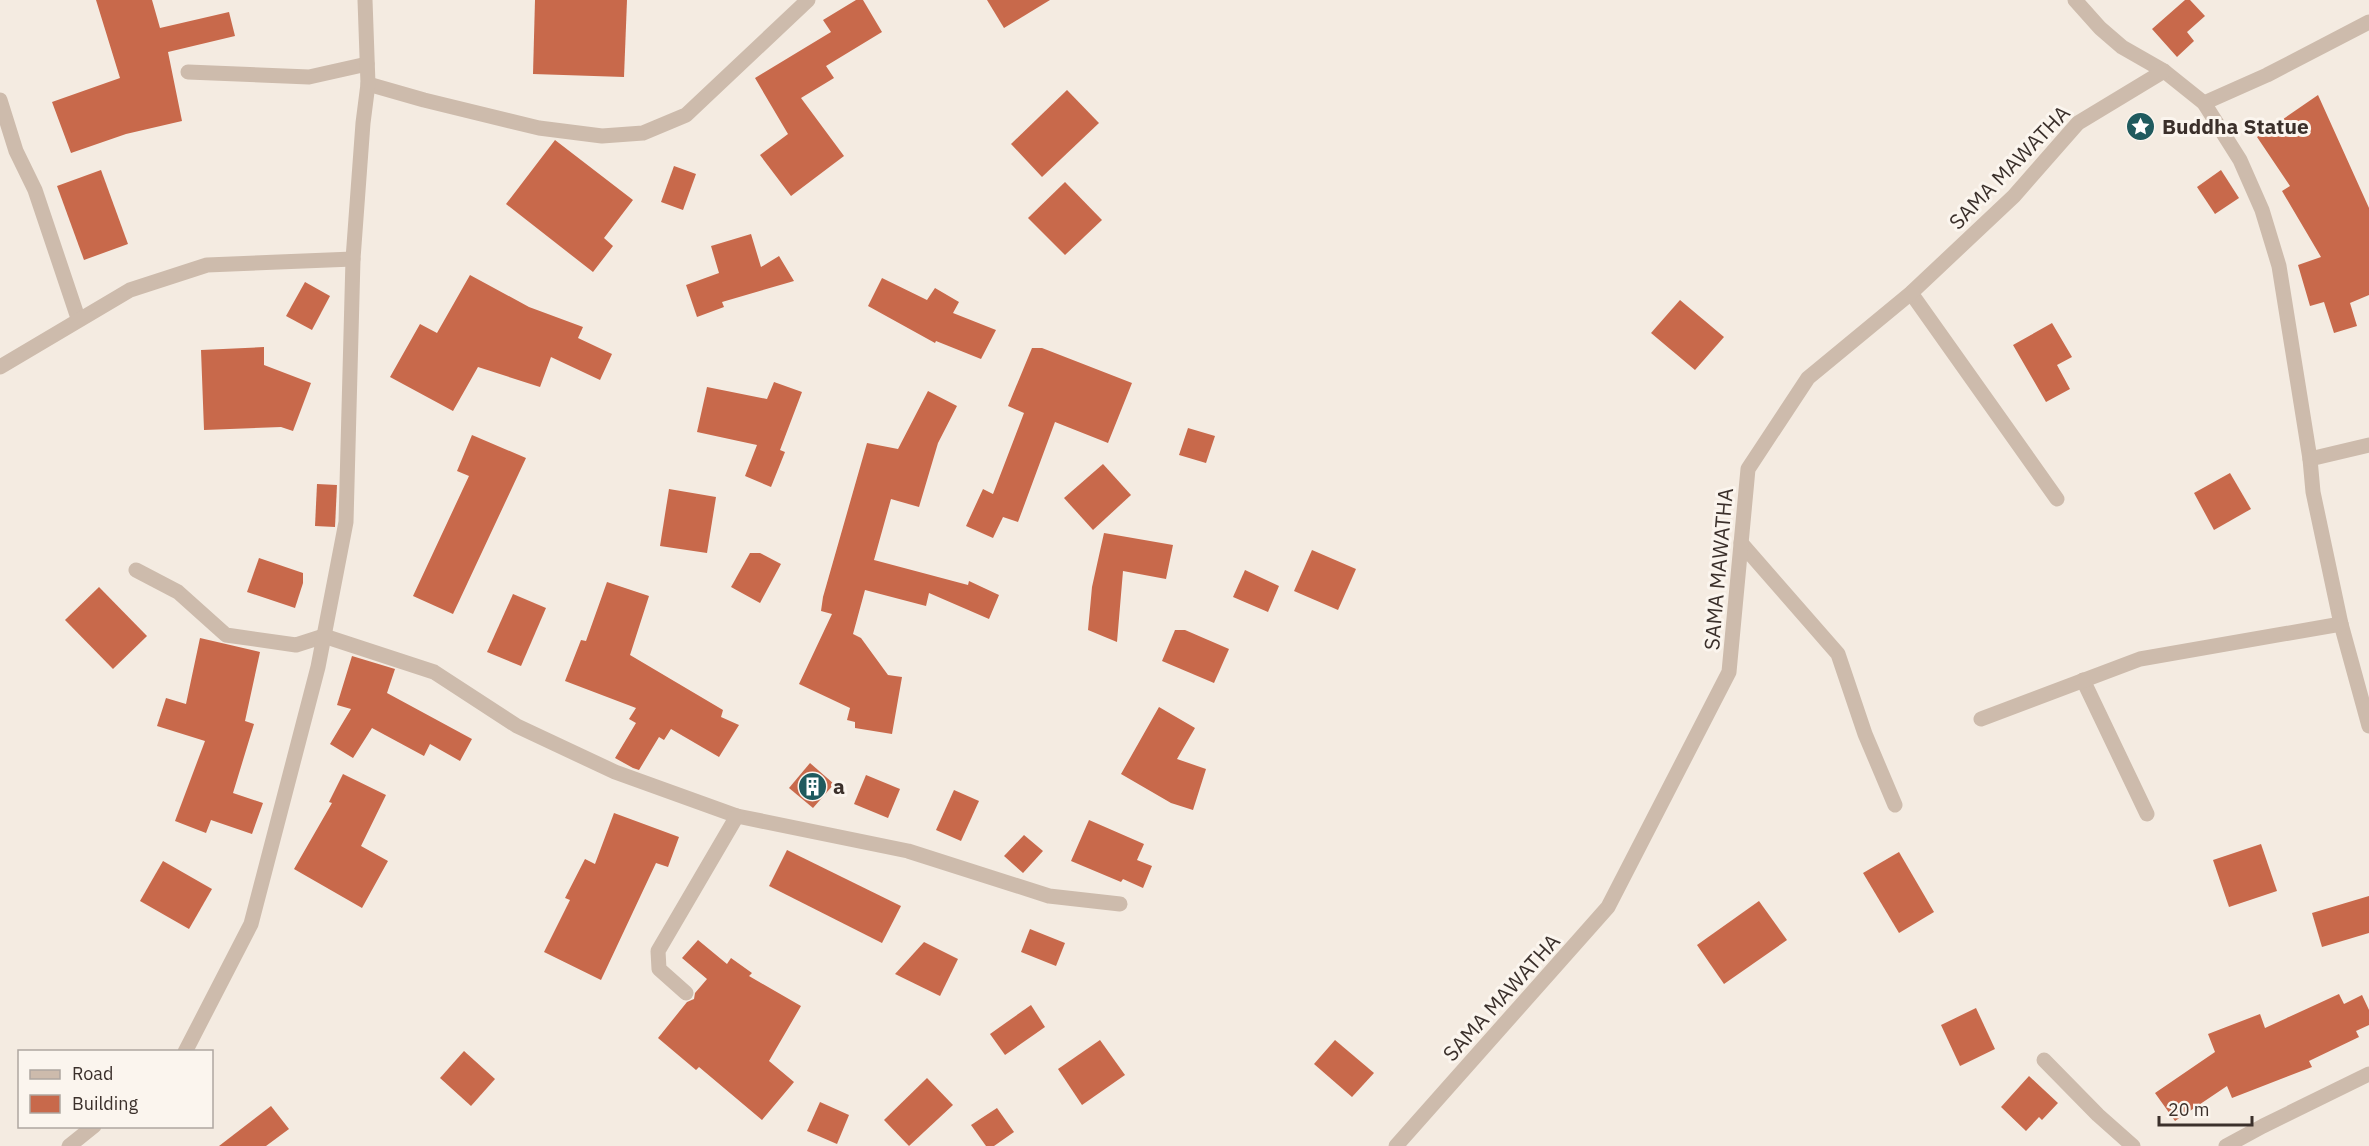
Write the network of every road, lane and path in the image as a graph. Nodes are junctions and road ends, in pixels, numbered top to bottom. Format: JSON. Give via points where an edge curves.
{"nodes":[{"id":1,"x":365,"y":0,"type":"edge"},
{"id":2,"x":808,"y":0,"type":"edge"},
{"id":3,"x":2075,"y":0,"type":"edge"},
{"id":4,"x":2369,"y":22,"type":"edge"},
{"id":5,"x":368,"y":64,"type":"junction"},
{"id":6,"x":2164,"y":70,"type":"junction"},
{"id":7,"x":188,"y":72,"type":"dead end"},
{"id":8,"x":368,"y":84,"type":"junction"},
{"id":9,"x":0,"y":100,"type":"edge"},
{"id":10,"x":2204,"y":103,"type":"junction"},
{"id":11,"x":353,"y":259,"type":"junction"},
{"id":12,"x":1911,"y":293,"type":"junction"},
{"id":13,"x":78,"y":318,"type":"junction"},
{"id":14,"x":0,"y":367,"type":"edge"},
{"id":15,"x":2369,"y":445,"type":"edge"},
{"id":16,"x":2310,"y":459,"type":"junction"},
{"id":17,"x":2057,"y":499,"type":"dead end"},
{"id":18,"x":1741,"y":543,"type":"junction"},
{"id":19,"x":136,"y":570,"type":"dead end"},
{"id":20,"x":2341,"y":624,"type":"junction"},
{"id":21,"x":324,"y":636,"type":"junction"},
{"id":22,"x":2084,"y":680,"type":"junction"},
{"id":23,"x":1981,"y":719,"type":"dead end"},
{"id":24,"x":2369,"y":726,"type":"edge"},
{"id":25,"x":1895,"y":805,"type":"dead end"},
{"id":26,"x":2147,"y":814,"type":"dead end"},
{"id":27,"x":737,"y":816,"type":"junction"},
{"id":28,"x":1120,"y":904,"type":"dead end"},
{"id":29,"x":686,"y":993,"type":"dead end"},
{"id":30,"x":186,"y":1050,"type":"edge"},
{"id":31,"x":2044,"y":1060,"type":"dead end"},
{"id":32,"x":2369,"y":1074,"type":"edge"},
{"id":33,"x":92,"y":1128,"type":"edge"},
{"id":34,"x":69,"y":1146,"type":"edge"},
{"id":35,"x":1396,"y":1146,"type":"edge"},
{"id":36,"x":2133,"y":1146,"type":"edge"},
{"id":37,"x":2226,"y":1146,"type":"edge"}],
"edges":[{"from":1,"to":5,"type":"street"},
{"from":2,"to":8,"type":"street","via":[[686,115],[643,133],[602,136],[539,128]]},
{"from":3,"to":6,"type":"street","via":[[2122,47]]},
{"from":4,"to":10,"type":"street"},
{"from":5,"to":7,"type":"street","via":[[309,77]]},
{"from":5,"to":8,"type":"street"},
{"from":6,"to":10,"type":"street"},
{"from":6,"to":12,"type":"street","name":"SAMA MAWATHA","via":[[2078,123],[2014,196]]},
{"from":8,"to":11,"type":"street"},
{"from":9,"to":13,"type":"street"},
{"from":10,"to":16,"type":"street","via":[[2240,160],[2276,255]]},
{"from":11,"to":13,"type":"street","via":[[207,265],[130,290]]},
{"from":11,"to":21,"type":"street","via":[[346,522]]},
{"from":12,"to":17,"type":"street"},
{"from":12,"to":18,"type":"street","name":"SAMA MAWATHA","via":[[1808,378],[1748,470]]},
{"from":13,"to":14,"type":"street"},
{"from":15,"to":16,"type":"street"},
{"from":16,"to":20,"type":"street","via":[[2313,492]]},
{"from":18,"to":25,"type":"street","via":[[1838,654]]},
{"from":18,"to":35,"type":"street","name":"SAMA MAWATHA","via":[[1729,672],[1608,908]]},
{"from":19,"to":21,"type":"street","via":[[178,592],[226,635],[296,645]]},
{"from":20,"to":22,"type":"street","via":[[2140,659]]},
{"from":20,"to":24,"type":"street"},
{"from":21,"to":27,"type":"street","via":[[434,672],[517,726],[615,772]]},
{"from":21,"to":30,"type":"street","via":[[251,924]]},
{"from":22,"to":23,"type":"street"},
{"from":22,"to":26,"type":"street"},
{"from":27,"to":28,"type":"street","via":[[909,851],[1049,896]]},
{"from":27,"to":29,"type":"street","via":[[658,951],[659,969]]},
{"from":31,"to":36,"type":"street"},
{"from":32,"to":37,"type":"street"},
{"from":33,"to":34,"type":"street"}]}
